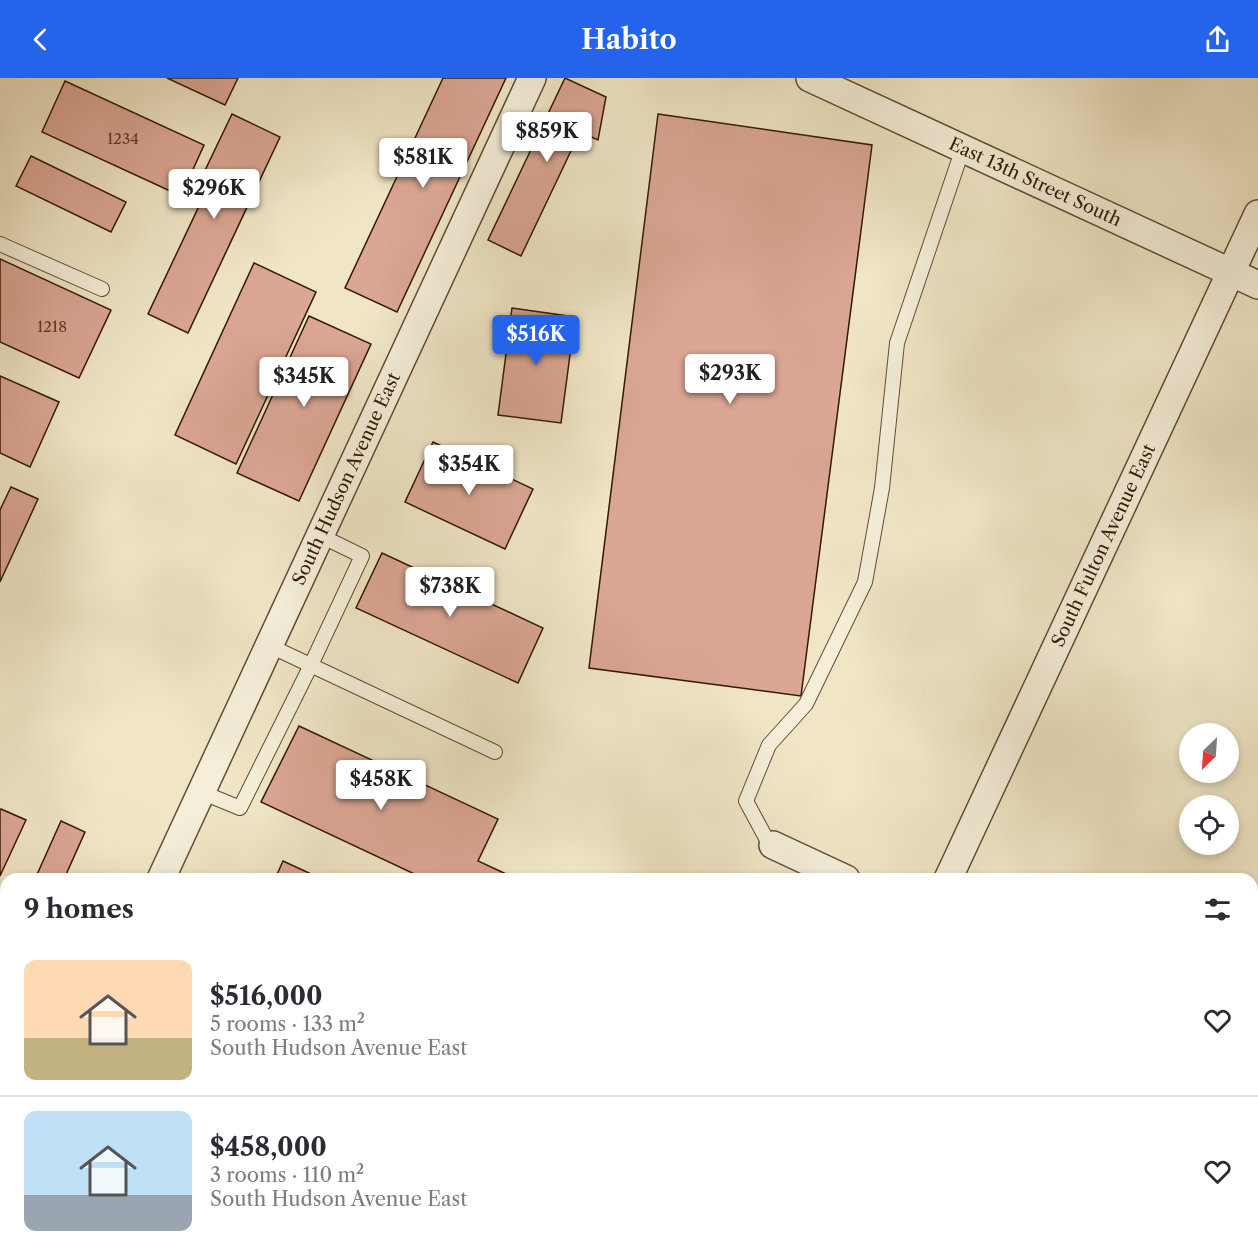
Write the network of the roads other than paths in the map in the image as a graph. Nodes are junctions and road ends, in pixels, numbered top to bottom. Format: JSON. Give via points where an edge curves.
{"nodes":[{"id":1,"x":532,"y":78,"type":"edge"},
{"id":2,"x":810,"y":78,"type":"edge"},
{"id":3,"x":963,"y":148,"type":"junction"},
{"id":4,"x":1258,"y":213,"type":"edge"},
{"id":5,"x":0,"y":244,"type":"edge"},
{"id":6,"x":1230,"y":273,"type":"junction"},
{"id":7,"x":1258,"y":285,"type":"edge"},
{"id":8,"x":102,"y":289,"type":"dead end"},
{"id":9,"x":321,"y":536,"type":"junction"},
{"id":10,"x":270,"y":646,"type":"junction"},
{"id":11,"x":311,"y":665,"type":"junction"},
{"id":12,"x":495,"y":752,"type":"dead end"},
{"id":13,"x":201,"y":792,"type":"junction"},
{"id":14,"x":773,"y":845,"type":"joint"},
{"id":15,"x":164,"y":873,"type":"edge"},
{"id":16,"x":833,"y":873,"type":"edge"},
{"id":17,"x":951,"y":873,"type":"edge"}],
"edges":[{"from":1,"to":9,"type":"street","name":"South Hudson Avenue East"},
{"from":2,"to":3,"type":"street","name":"East 13th Street South"},
{"from":3,"to":6,"type":"street","name":"East 13th Street South"},
{"from":3,"to":14,"type":"lane","via":[[897,343],[882,488],[865,582],[806,704],[770,745],[746,801]]},
{"from":4,"to":6,"type":"street","name":"South Fulton Avenue East"},
{"from":5,"to":8,"type":"lane"},
{"from":6,"to":7,"type":"street","name":"East 13th Street South"},
{"from":6,"to":17,"type":"street","name":"South Fulton Avenue East"},
{"from":9,"to":10,"type":"street","name":"South Hudson Avenue East"},
{"from":9,"to":11,"type":"lane","via":[[362,556]]},
{"from":10,"to":11,"type":"lane"},
{"from":10,"to":13,"type":"street","name":"South Hudson Avenue East"},
{"from":11,"to":12,"type":"lane"},
{"from":11,"to":13,"type":"lane","via":[[240,808]]},
{"from":13,"to":15,"type":"street","name":"South Hudson Avenue East"},
{"from":14,"to":16,"type":"street"}]}
